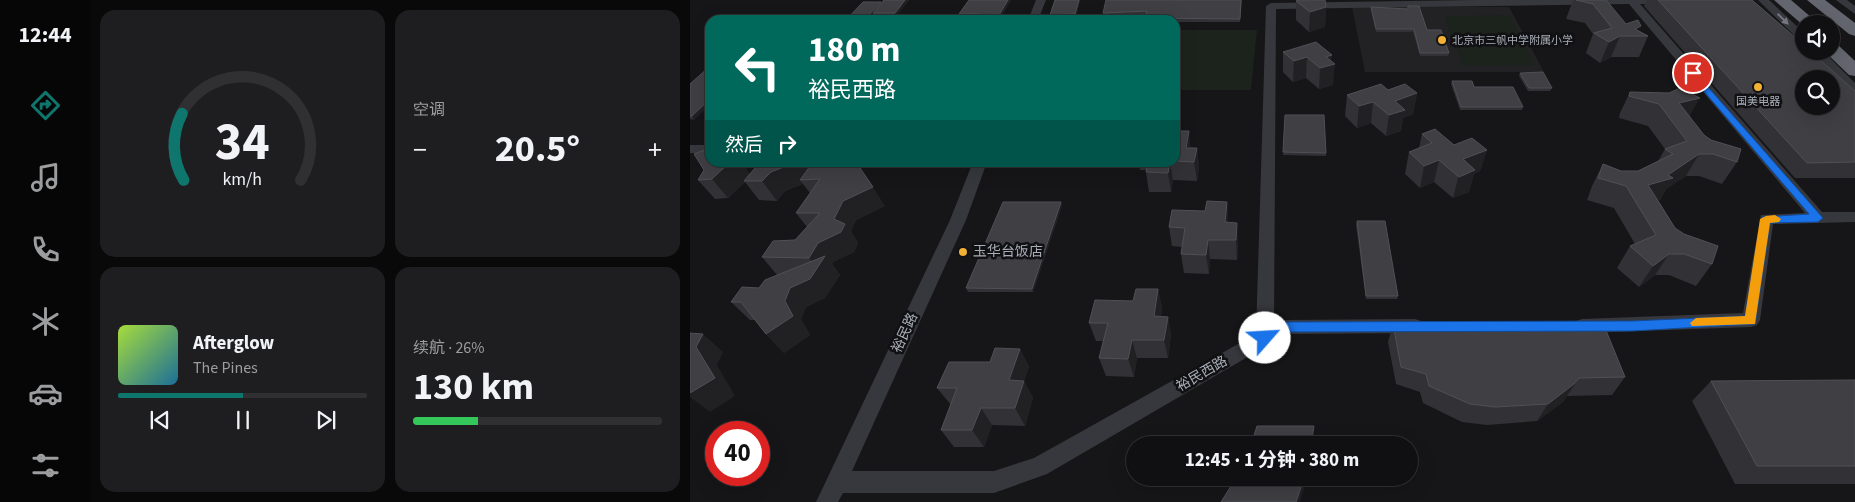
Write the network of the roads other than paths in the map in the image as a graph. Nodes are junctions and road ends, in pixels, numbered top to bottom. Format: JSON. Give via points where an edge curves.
{"nodes":[{"id":1,"x":1041,"y":0,"type":"edge"},
{"id":2,"x":1630,"y":0,"type":"edge"},
{"id":3,"x":1697,"y":0,"type":"edge"},
{"id":4,"x":1763,"y":0,"type":"edge"},
{"id":5,"x":1815,"y":0,"type":"edge"},
{"id":6,"x":1841,"y":0,"type":"edge"},
{"id":7,"x":1783,"y":1,"type":"edge"},
{"id":8,"x":1855,"y":11,"type":"edge"},
{"id":9,"x":1035,"y":15,"type":"edge"},
{"id":10,"x":1798,"y":15,"type":"edge"},
{"id":11,"x":1800,"y":15,"type":"edge"},
{"id":12,"x":1795,"y":30,"type":"edge"},
{"id":13,"x":1855,"y":31,"type":"edge"},
{"id":14,"x":1840,"y":48,"type":"edge"},
{"id":15,"x":1840,"y":57,"type":"edge"},
{"id":16,"x":1825,"y":60,"type":"edge"},
{"id":17,"x":1855,"y":60,"type":"edge"},
{"id":18,"x":1855,"y":71,"type":"edge"},
{"id":19,"x":1855,"y":90,"type":"edge"},
{"id":20,"x":690,"y":149,"type":"edge"},
{"id":21,"x":705,"y":149,"type":"edge"},
{"id":22,"x":978,"y":167,"type":"edge"},
{"id":23,"x":1855,"y":217,"type":"edge"},
{"id":24,"x":1818,"y":218,"type":"junction"},
{"id":25,"x":1434,"y":326,"type":"edge"},
{"id":26,"x":1563,"y":326,"type":"edge"},
{"id":27,"x":1265,"y":338,"type":"junction"},
{"id":28,"x":836,"y":482,"type":"junction"},
{"id":29,"x":827,"y":502,"type":"edge"}],
"edges":[{"from":1,"to":9,"type":"street"},
{"from":2,"to":3,"type":"street"},
{"from":2,"to":24,"type":"street"},
{"from":2,"to":27,"type":"street","via":[[1271,6]]},
{"from":4,"to":12,"type":"street","one_way":true},
{"from":5,"to":13,"type":"highway"},
{"from":6,"to":8,"type":"street"},
{"from":7,"to":10,"type":"highway"},
{"from":7,"to":11,"type":"highway"},
{"from":14,"to":17,"type":"highway"},
{"from":15,"to":18,"type":"highway"},
{"from":16,"to":19,"type":"street"},
{"from":20,"to":21,"type":"street"},
{"from":22,"to":28,"type":"street","name":"裕民路","via":[[958,220]]},
{"from":23,"to":24,"type":"street"},
{"from":24,"to":26,"type":"street","via":[[1766,219],[1751,320]]},
{"from":25,"to":27,"type":"street","name":"裕民西路","via":[[1284,327]]},
{"from":27,"to":28,"type":"street","name":"裕民西路","via":[[1039,467],[994,482]]},
{"from":28,"to":29,"type":"street","name":"裕民路"}]}
